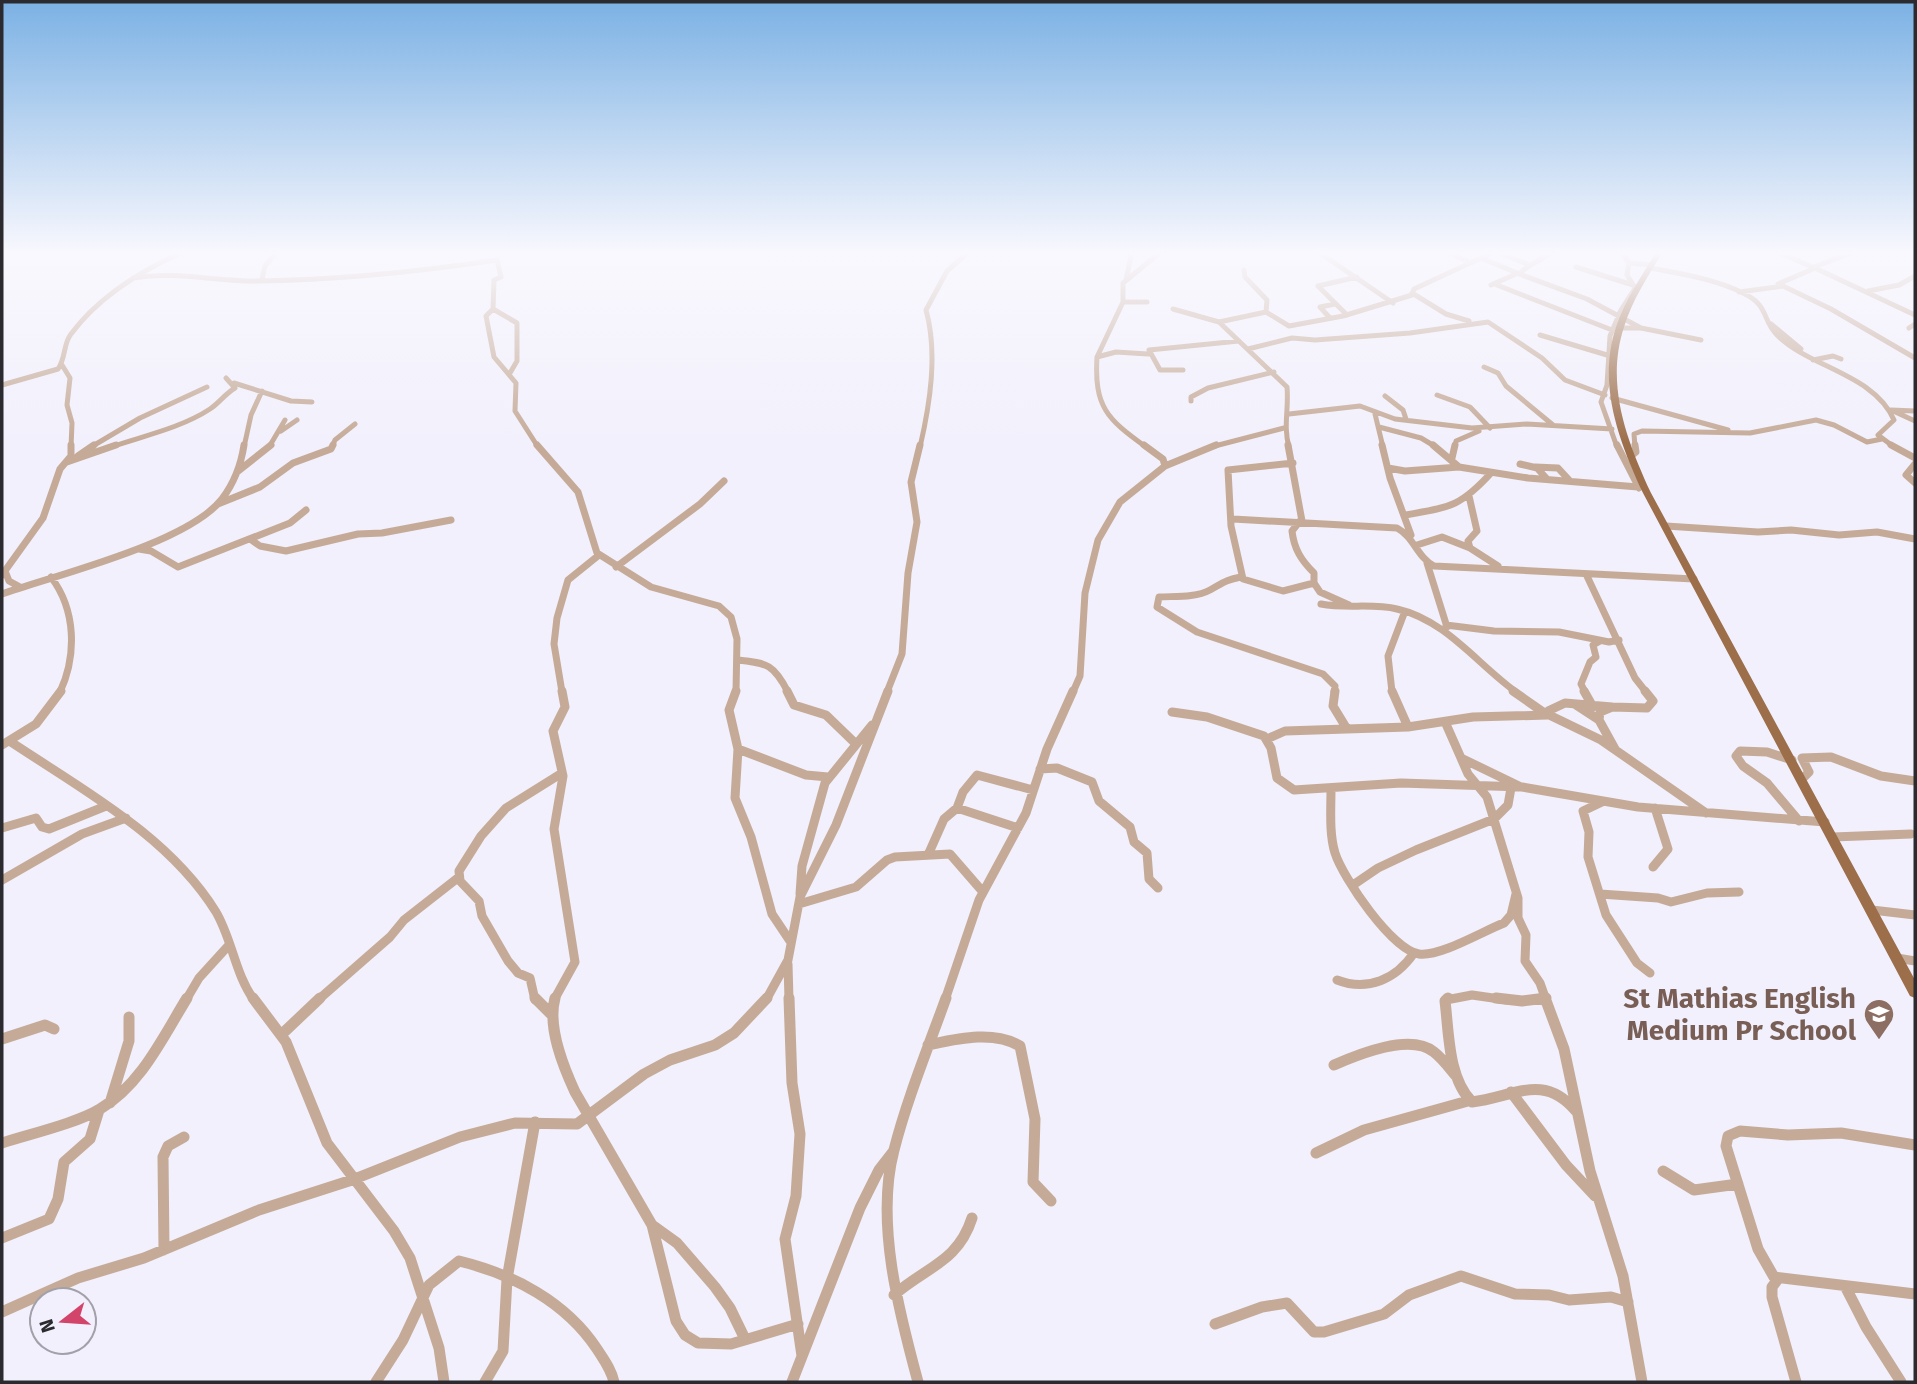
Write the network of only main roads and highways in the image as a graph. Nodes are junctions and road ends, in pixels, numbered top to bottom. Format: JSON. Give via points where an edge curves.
{"nodes":[{"id":1,"x":1622,"y":316,"type":"edge"},
{"id":2,"x":1915,"y":992,"type":"edge"}],
"edges":[{"from":1,"to":2,"type":"main road","via":[[1608,397],[1643,490]]}]}
